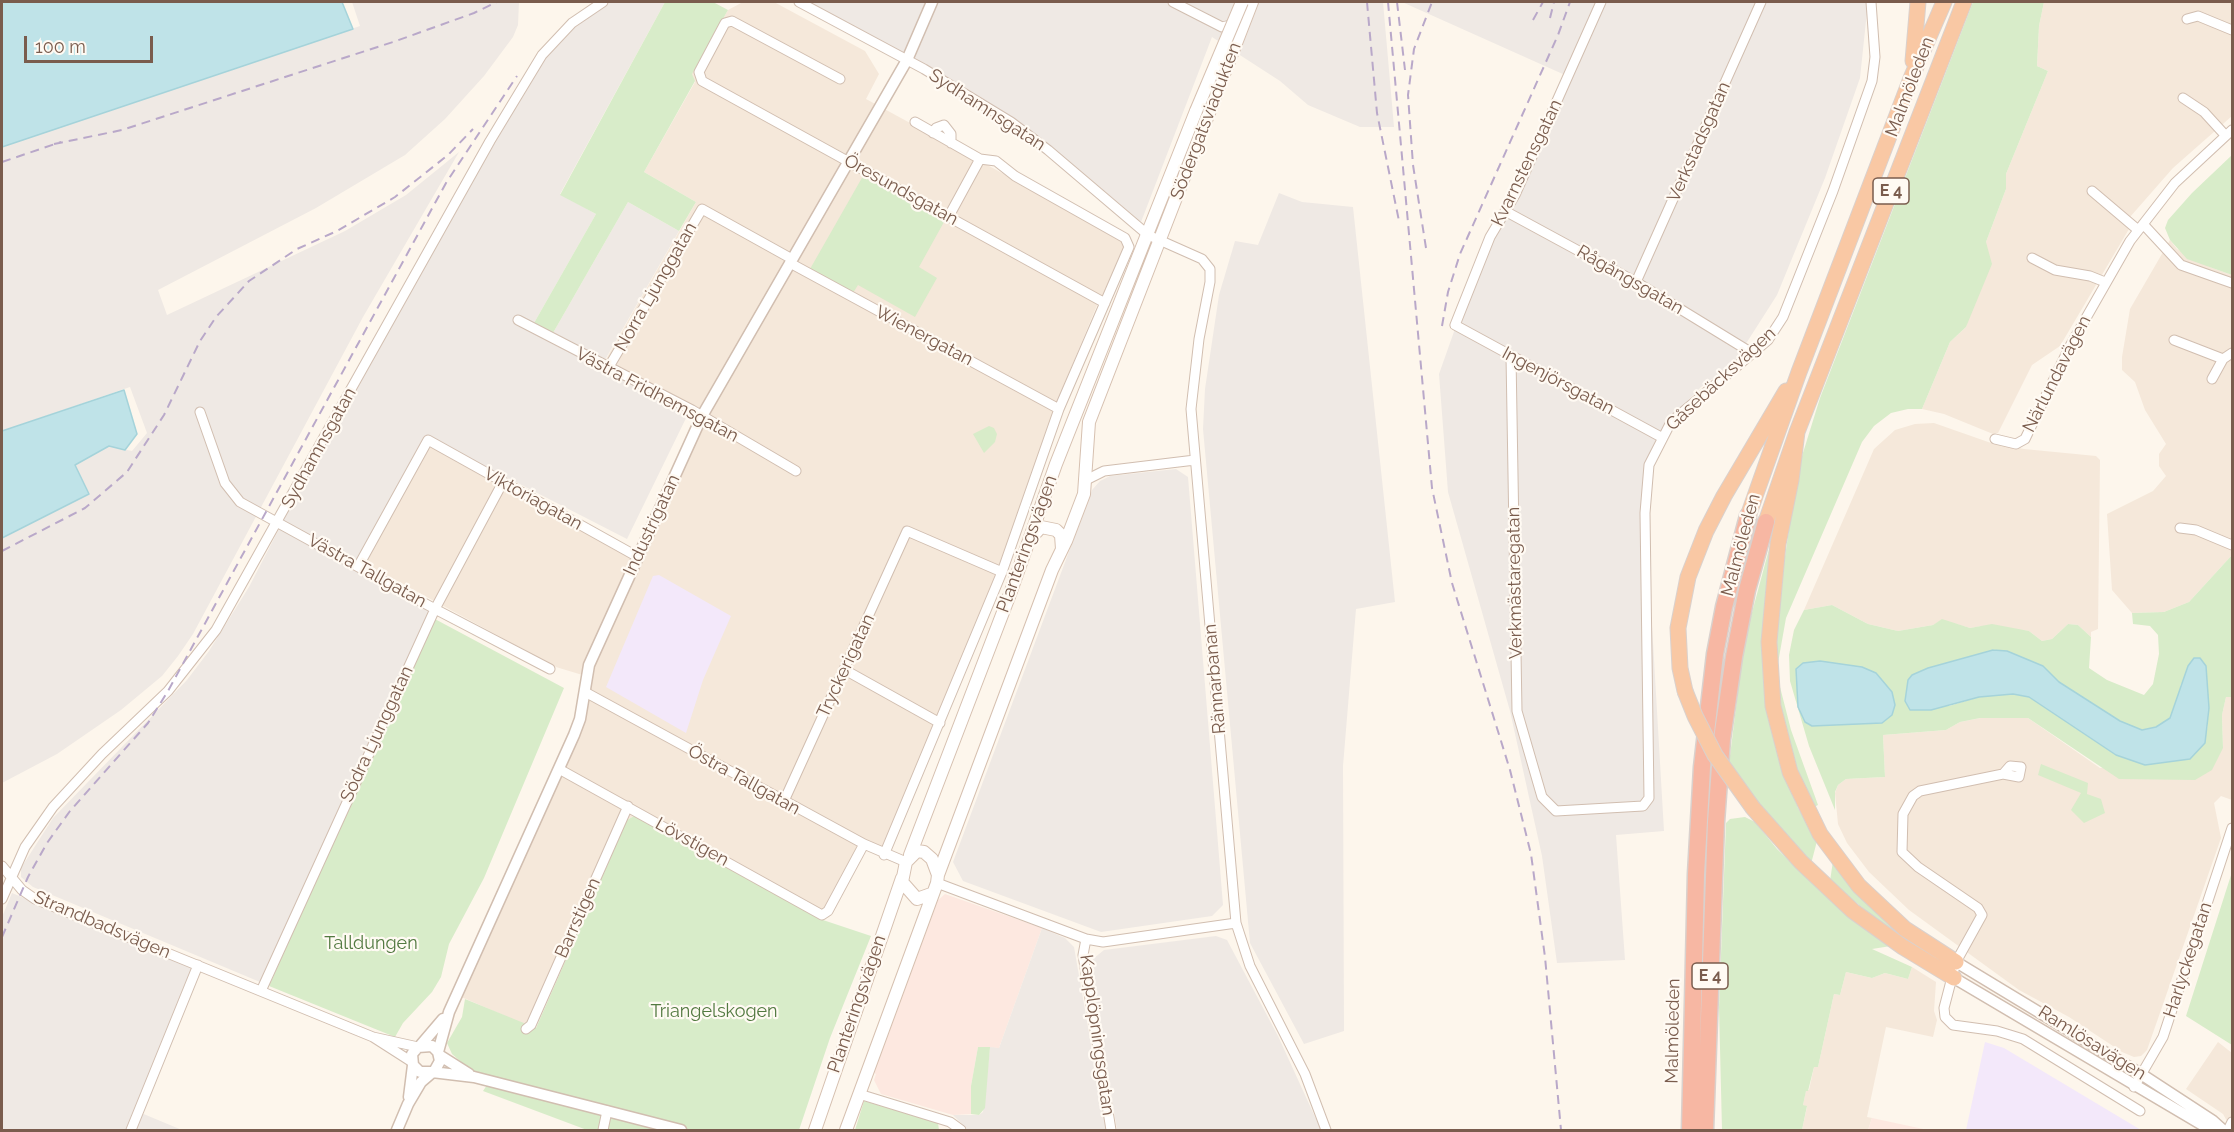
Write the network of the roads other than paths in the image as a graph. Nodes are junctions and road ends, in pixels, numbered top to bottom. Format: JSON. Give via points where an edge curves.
{"nodes":[{"id":1,"x":603,"y":2,"type":"edge"},
{"id":2,"x":800,"y":2,"type":"edge"},
{"id":3,"x":932,"y":2,"type":"edge"},
{"id":4,"x":1173,"y":2,"type":"edge"},
{"id":5,"x":1250,"y":2,"type":"edge"},
{"id":6,"x":1601,"y":2,"type":"edge"},
{"id":7,"x":1761,"y":2,"type":"edge"},
{"id":8,"x":1871,"y":2,"type":"edge"},
{"id":9,"x":1918,"y":2,"type":"edge"},
{"id":10,"x":1944,"y":2,"type":"edge"},
{"id":11,"x":1964,"y":2,"type":"edge"},
{"id":12,"x":818,"y":6,"type":"edge"},
{"id":13,"x":1243,"y":7,"type":"edge"},
{"id":14,"x":2187,"y":19,"type":"dead end"},
{"id":15,"x":2232,"y":30,"type":"edge"},
{"id":16,"x":907,"y":60,"type":"junction"},
{"id":17,"x":1912,"y":76,"type":"junction"},
{"id":18,"x":840,"y":79,"type":"dead end"},
{"id":19,"x":2183,"y":98,"type":"dead end"},
{"id":20,"x":1201,"y":113,"type":"junction"},
{"id":21,"x":915,"y":122,"type":"dead end"},
{"id":22,"x":2229,"y":133,"type":"edge"},
{"id":23,"x":980,"y":159,"type":"junction"},
{"id":24,"x":848,"y":161,"type":"junction"},
{"id":25,"x":2092,"y":191,"type":"dead end"},
{"id":26,"x":702,"y":209,"type":"joint"},
{"id":27,"x":1505,"y":211,"type":"junction"},
{"id":28,"x":949,"y":216,"type":"junction"},
{"id":29,"x":2140,"y":227,"type":"junction"},
{"id":30,"x":1153,"y":238,"type":"junction"},
{"id":31,"x":2032,"y":258,"type":"dead end"},
{"id":32,"x":791,"y":261,"type":"junction"},
{"id":33,"x":1636,"y":282,"type":"junction"},
{"id":34,"x":2105,"y":282,"type":"junction"},
{"id":35,"x":2232,"y":283,"type":"edge"},
{"id":36,"x":1105,"y":303,"type":"junction"},
{"id":37,"x":518,"y":320,"type":"dead end"},
{"id":38,"x":1455,"y":325,"type":"joint"},
{"id":39,"x":2174,"y":340,"type":"dead end"},
{"id":40,"x":1752,"y":353,"type":"junction"},
{"id":41,"x":2232,"y":353,"type":"edge"},
{"id":42,"x":1511,"y":356,"type":"junction"},
{"id":43,"x":2223,"y":359,"type":"junction"},
{"id":44,"x":609,"y":365,"type":"junction"},
{"id":45,"x":1799,"y":372,"type":"junction"},
{"id":46,"x":2212,"y":379,"type":"dead end"},
{"id":47,"x":1059,"y":409,"type":"junction"},
{"id":48,"x":200,"y":412,"type":"dead end"},
{"id":49,"x":702,"y":416,"type":"junction"},
{"id":50,"x":1797,"y":432,"type":"junction"},
{"id":51,"x":1661,"y":437,"type":"junction"},
{"id":52,"x":1995,"y":439,"type":"dead end"},
{"id":53,"x":1195,"y":460,"type":"junction"},
{"id":54,"x":796,"y":471,"type":"dead end"},
{"id":55,"x":1086,"y":480,"type":"junction"},
{"id":56,"x":503,"y":482,"type":"junction"},
{"id":57,"x":1748,"y":516,"type":"joint"},
{"id":58,"x":279,"y":522,"type":"junction"},
{"id":59,"x":1766,"y":522,"type":"joint"},
{"id":60,"x":2180,"y":528,"type":"dead end"},
{"id":61,"x":1028,"y":544,"type":"junction"},
{"id":62,"x":2232,"y":544,"type":"edge"},
{"id":63,"x":1062,"y":550,"type":"junction"},
{"id":64,"x":638,"y":557,"type":"junction"},
{"id":65,"x":359,"y":566,"type":"junction"},
{"id":66,"x":1002,"y":572,"type":"junction"},
{"id":67,"x":435,"y":609,"type":"junction"},
{"id":68,"x":550,"y":669,"type":"dead end"},
{"id":69,"x":845,"y":670,"type":"junction"},
{"id":70,"x":585,"y":692,"type":"junction"},
{"id":71,"x":940,"y":723,"type":"junction"},
{"id":72,"x":559,"y":769,"type":"junction"},
{"id":73,"x":2003,"y":774,"type":"dead end"},
{"id":74,"x":784,"y":801,"type":"junction"},
{"id":75,"x":628,"y":806,"type":"junction"},
{"id":76,"x":1643,"y":806,"type":"joint"},
{"id":77,"x":2232,"y":828,"type":"edge"},
{"id":78,"x":864,"y":844,"type":"junction"},
{"id":79,"x":884,"y":855,"type":"junction"},
{"id":80,"x":908,"y":859,"type":"junction"},
{"id":81,"x":2,"y":866,"type":"edge"},
{"id":82,"x":10,"y":878,"type":"junction"},
{"id":83,"x":902,"y":878,"type":"junction"},
{"id":84,"x":935,"y":884,"type":"junction"},
{"id":85,"x":2,"y":899,"type":"edge"},
{"id":86,"x":1236,"y":922,"type":"junction"},
{"id":87,"x":1086,"y":939,"type":"junction"},
{"id":88,"x":1956,"y":962,"type":"junction"},
{"id":89,"x":198,"y":965,"type":"junction"},
{"id":90,"x":1954,"y":978,"type":"junction"},
{"id":91,"x":261,"y":991,"type":"junction"},
{"id":92,"x":449,"y":1012,"type":"junction"},
{"id":93,"x":526,"y":1029,"type":"dead end"},
{"id":94,"x":374,"y":1037,"type":"junction"},
{"id":95,"x":419,"y":1046,"type":"junction"},
{"id":96,"x":438,"y":1053,"type":"junction"},
{"id":97,"x":412,"y":1064,"type":"junction"},
{"id":98,"x":431,"y":1072,"type":"junction"},
{"id":99,"x":2141,"y":1074,"type":"junction"},
{"id":100,"x":474,"y":1077,"type":"junction"},
{"id":101,"x":2134,"y":1086,"type":"junction"},
{"id":102,"x":859,"y":1094,"type":"junction"},
{"id":103,"x":408,"y":1104,"type":"junction"},
{"id":104,"x":608,"y":1111,"type":"junction"},
{"id":105,"x":2140,"y":1111,"type":"dead end"},
{"id":106,"x":2232,"y":1122,"type":"edge"},
{"id":107,"x":131,"y":1131,"type":"edge"},
{"id":108,"x":397,"y":1131,"type":"edge"},
{"id":109,"x":603,"y":1131,"type":"edge"},
{"id":110,"x":681,"y":1131,"type":"edge"},
{"id":111,"x":815,"y":1131,"type":"edge"},
{"id":112,"x":846,"y":1131,"type":"edge"},
{"id":113,"x":962,"y":1131,"type":"edge"},
{"id":114,"x":1111,"y":1131,"type":"edge"},
{"id":115,"x":1326,"y":1131,"type":"edge"},
{"id":116,"x":1690,"y":1131,"type":"edge"},
{"id":117,"x":1705,"y":1131,"type":"edge"},
{"id":118,"x":2211,"y":1131,"type":"edge"},
{"id":119,"x":2223,"y":1131,"type":"edge"},
{"id":120,"x":2228,"y":1131,"type":"edge"}],
"edges":[{"from":1,"to":58,"type":"street","name":"Sydhamnsgatan","via":[[572,23],[542,55],[474,169]]},
{"from":2,"to":12,"type":"street","name":"Sydhamnsgatan"},
{"from":3,"to":16,"type":"street","name":"Industrigatan"},
{"from":4,"to":13,"type":"street","via":[[1224,28],[1232,26]]},
{"from":5,"to":13,"type":"street"},
{"from":5,"to":20,"type":"main road","name":"Södergatsviadukten"},
{"from":6,"to":27,"type":"street","name":"Kvarnstensgatan"},
{"from":7,"to":33,"type":"street","name":"Verkstadsgatan"},
{"from":8,"to":40,"type":"street","name":"Gåsebäcksvägen","via":[[1875,57],[1872,81],[1790,303],[1774,332]]},
{"from":9,"to":17,"type":"highway"},
{"from":10,"to":17,"type":"highway","name":"Malmöleden","number":"E 4"},
{"from":11,"to":50,"type":"highway","name":"Malmöleden","number":"E 4"},
{"from":12,"to":16,"type":"street","name":"Sydhamnsgatan"},
{"from":13,"to":20,"type":"main road","name":"Södergatsviadukten","bridge":true},
{"from":14,"to":15,"type":"street","via":[[2198,16]]},
{"from":16,"to":24,"type":"street","name":"Industrigatan"},
{"from":16,"to":30,"type":"street","name":"Sydhamnsgatan","via":[[1011,122]]},
{"from":17,"to":45,"type":"highway","name":"Malmöleden","number":"E 4"},
{"from":18,"to":24,"type":"street","name":"Öresundsgatan","via":[[732,21],[725,23],[699,75],[702,81]]},
{"from":19,"to":22,"type":"street","name":"Närlundavägen"},
{"from":20,"to":30,"type":"main road","name":"Södergatsviadukten"},
{"from":21,"to":23,"type":"street"},
{"from":22,"to":29,"type":"street","name":"Närlundavägen","via":[[2175,183]]},
{"from":23,"to":28,"type":"street"},
{"from":23,"to":36,"type":"street","name":"Planteringsvägen","via":[[996,161],[1015,176],[1125,238],[1129,243]]},
{"from":24,"to":28,"type":"street","name":"Öresundsgatan"},
{"from":24,"to":32,"type":"street","name":"Industrigatan"},
{"from":25,"to":29,"type":"street"},
{"from":26,"to":32,"type":"street","name":"Wienergatan"},
{"from":26,"to":44,"type":"street","name":"Norra Ljunggatan"},
{"from":27,"to":33,"type":"street","name":"Rågångsgatan"},
{"from":27,"to":38,"type":"street","name":"Kvarnstensgatan","via":[[1490,237]]},
{"from":28,"to":36,"type":"street","name":"Öresundsgatan"},
{"from":29,"to":34,"type":"street","name":"Närlundavägen"},
{"from":29,"to":35,"type":"street","via":[[2181,265]]},
{"from":30,"to":53,"type":"street","name":"Rännarbanan","via":[[1202,259],[1210,269],[1192,390]]},
{"from":30,"to":55,"type":"main road","name":"Planteringsvägen","via":[[1089,422]]},
{"from":30,"to":61,"type":"main road","name":"Planteringsvägen","via":[[1056,464]]},
{"from":31,"to":34,"type":"street","via":[[2055,270]]},
{"from":32,"to":47,"type":"street","name":"Wienergatan"},
{"from":32,"to":49,"type":"street","name":"Industrigatan"},
{"from":33,"to":40,"type":"street","name":"Rågångsgatan"},
{"from":34,"to":52,"type":"street","name":"Närlundavägen","via":[[2025,439],[2016,444]]},
{"from":36,"to":47,"type":"street","name":"Planteringsvägen"},
{"from":37,"to":44,"type":"street","name":"Västra Fridhemsgatan","via":[[597,363]]},
{"from":38,"to":42,"type":"street","name":"Ingenjörsgatan"},
{"from":39,"to":43,"type":"street"},
{"from":40,"to":51,"type":"street","name":"Gåsebäcksvägen","via":[[1671,422]]},
{"from":41,"to":43,"type":"street"},
{"from":42,"to":51,"type":"street","name":"Ingenjörsgatan"},
{"from":42,"to":76,"type":"street","name":"Verkmästaregatan","via":[[1517,711],[1542,797],[1556,811]]},
{"from":43,"to":46,"type":"street"},
{"from":44,"to":49,"type":"street","name":"Västra Fridhemsgatan"},
{"from":45,"to":57,"type":"highway","name":"Malmöleden","number":"E 4"},
{"from":45,"to":90,"type":"highway","bridge":true,"via":[[1706,531],[1688,577],[1678,628],[1680,668],[1695,717],[1715,755],[1754,808],[1829,890],[1903,947]]},
{"from":47,"to":66,"type":"street","name":"Planteringsvägen"},
{"from":48,"to":58,"type":"street","name":"Västra Tallgatan","via":[[231,492],[240,502]]},
{"from":49,"to":54,"type":"street","name":"Västra Fridhemsgatan"},
{"from":49,"to":64,"type":"street","name":"Industrigatan"},
{"from":50,"to":59,"type":"highway","name":"Malmöleden","number":"E 4"},
{"from":50,"to":88,"type":"highway","via":[[1774,576],[1769,662],[1775,717],[1790,772],[1820,834],[1859,886],[1887,914]]},
{"from":51,"to":76,"type":"street","name":"Gåsebäcksvägen","via":[[1649,465],[1645,513],[1649,798]]},
{"from":53,"to":55,"type":"street","name":"Planteringsvägen","via":[[1104,471]]},
{"from":53,"to":86,"type":"street","name":"Rännarbanan"},
{"from":55,"to":63,"type":"main road","name":"Planteringsvägen"},
{"from":56,"to":64,"type":"street","name":"Viktoriagatan"},
{"from":56,"to":65,"type":"street","name":"Viktoriagatan","via":[[428,440]]},
{"from":56,"to":67,"type":"street","name":"Södra Ljunggatan"},
{"from":57,"to":116,"type":"highway","name":"Malmöleden","number":"E 4","via":[[1715,654],[1702,767]]},
{"from":58,"to":65,"type":"street","name":"Västra Tallgatan"},
{"from":58,"to":82,"type":"street","name":"Sydhamnsgatan","via":[[206,646],[168,691],[53,807],[25,847]]},
{"from":59,"to":117,"type":"highway","name":"Malmöleden","number":"E 4","via":[[1734,657],[1718,780]]},
{"from":60,"to":62,"type":"street"},
{"from":61,"to":63,"type":"main road","via":[[1043,527],[1061,535]]},
{"from":61,"to":80,"type":"main road","name":"Planteringsvägen"},
{"from":63,"to":84,"type":"main road","name":"Planteringsvägen"},
{"from":64,"to":70,"type":"street","name":"Industrigatan","via":[[589,665]]},
{"from":65,"to":67,"type":"street","name":"Västra Tallgatan"},
{"from":66,"to":69,"type":"street","name":"Tryckerigatan","via":[[907,531]]},
{"from":66,"to":71,"type":"street","name":"Planteringsvägen"},
{"from":67,"to":68,"type":"street","name":"Västra Tallgatan"},
{"from":67,"to":91,"type":"street","name":"Södra Ljunggatan"},
{"from":69,"to":71,"type":"street"},
{"from":69,"to":74,"type":"street","name":"Tryckerigatan"},
{"from":70,"to":72,"type":"street","name":"Industrigatan","via":[[580,719]]},
{"from":70,"to":74,"type":"street","name":"Östra Tallgatan"},
{"from":71,"to":79,"type":"street","name":"Planteringsvägen"},
{"from":72,"to":75,"type":"street","name":"Lövstigen"},
{"from":72,"to":92,"type":"street","name":"Industrigatan"},
{"from":73,"to":88,"type":"street","via":[[1920,791],[1912,796],[1903,814],[1902,852],[1978,908],[1982,915]]},
{"from":74,"to":78,"type":"street","name":"Östra Tallgatan"},
{"from":75,"to":78,"type":"street","name":"Lövstigen","via":[[822,915]]},
{"from":75,"to":93,"type":"street","name":"Barrstigen"},
{"from":77,"to":99,"type":"street","name":"Harlyckegatan","via":[[2163,1037]]},
{"from":78,"to":79,"type":"street","name":"Östra Tallgatan"},
{"from":79,"to":80,"type":"street","name":"Östra Tallgatan"},
{"from":80,"to":83,"type":"main road"},
{"from":80,"to":84,"type":"main road","via":[[917,851],[932,859]]},
{"from":81,"to":82,"type":"street","name":"Strandbadsvägen"},
{"from":82,"to":85,"type":"street","name":"Sydhamnsgatan"},
{"from":82,"to":89,"type":"street","name":"Strandbadsvägen","via":[[35,899]]},
{"from":83,"to":84,"type":"main road","via":[[904,887],[917,899]]},
{"from":83,"to":111,"type":"main road","name":"Planteringsvägen"},
{"from":84,"to":87,"type":"street"},
{"from":84,"to":102,"type":"main road","name":"Planteringsvägen"},
{"from":86,"to":87,"type":"street","via":[[1103,942]]},
{"from":86,"to":115,"type":"street","name":"Rännarbanan","via":[[1250,966],[1305,1074]]},
{"from":87,"to":114,"type":"street","name":"Kapplöpningsgatan","via":[[1083,954]]},
{"from":88,"to":90,"type":"street"},
{"from":88,"to":99,"type":"street","name":"Ramlösavägen"},
{"from":89,"to":91,"type":"street","name":"Strandbadsvägen"},
{"from":89,"to":107,"type":"street"},
{"from":90,"to":101,"type":"street","name":"Ramlösavägen"},
{"from":90,"to":105,"type":"street","via":[[1944,1008],[1951,1024],[1996,1031],[2022,1040]]},
{"from":91,"to":94,"type":"street","name":"Strandbadsvägen"},
{"from":92,"to":95,"type":"street","name":"Industrigatan"},
{"from":92,"to":96,"type":"street","name":"Industrigatan"},
{"from":94,"to":95,"type":"street","name":"Strandbadsvägen"},
{"from":94,"to":97,"type":"street","name":"Strandbadsvägen"},
{"from":95,"to":96,"type":"street","name":"Strandbadsvägen","via":[[432,1046]]},
{"from":95,"to":97,"type":"street","via":[[412,1054]]},
{"from":96,"to":98,"type":"street","via":[[438,1065]]},
{"from":96,"to":100,"type":"street","name":"Strandbadsvägen"},
{"from":97,"to":98,"type":"street","name":"Strandbadsvägen","via":[[420,1072]]},
{"from":97,"to":103,"type":"street"},
{"from":98,"to":100,"type":"street","name":"Strandbadsvägen"},
{"from":98,"to":103,"type":"street"},
{"from":99,"to":101,"type":"street","name":"Harlyckegatan"},
{"from":99,"to":119,"type":"street","name":"Ramlösavägen","via":[[2213,1120]]},
{"from":100,"to":104,"type":"street","name":"Strandbadsvägen"},
{"from":101,"to":118,"type":"street","name":"Ramlösavägen"},
{"from":102,"to":112,"type":"main road","name":"Planteringsvägen"},
{"from":102,"to":113,"type":"street","via":[[950,1122]]},
{"from":103,"to":108,"type":"street"},
{"from":104,"to":109,"type":"street"},
{"from":104,"to":110,"type":"street","name":"Strandbadsvägen"},
{"from":106,"to":120,"type":"street"}]}
